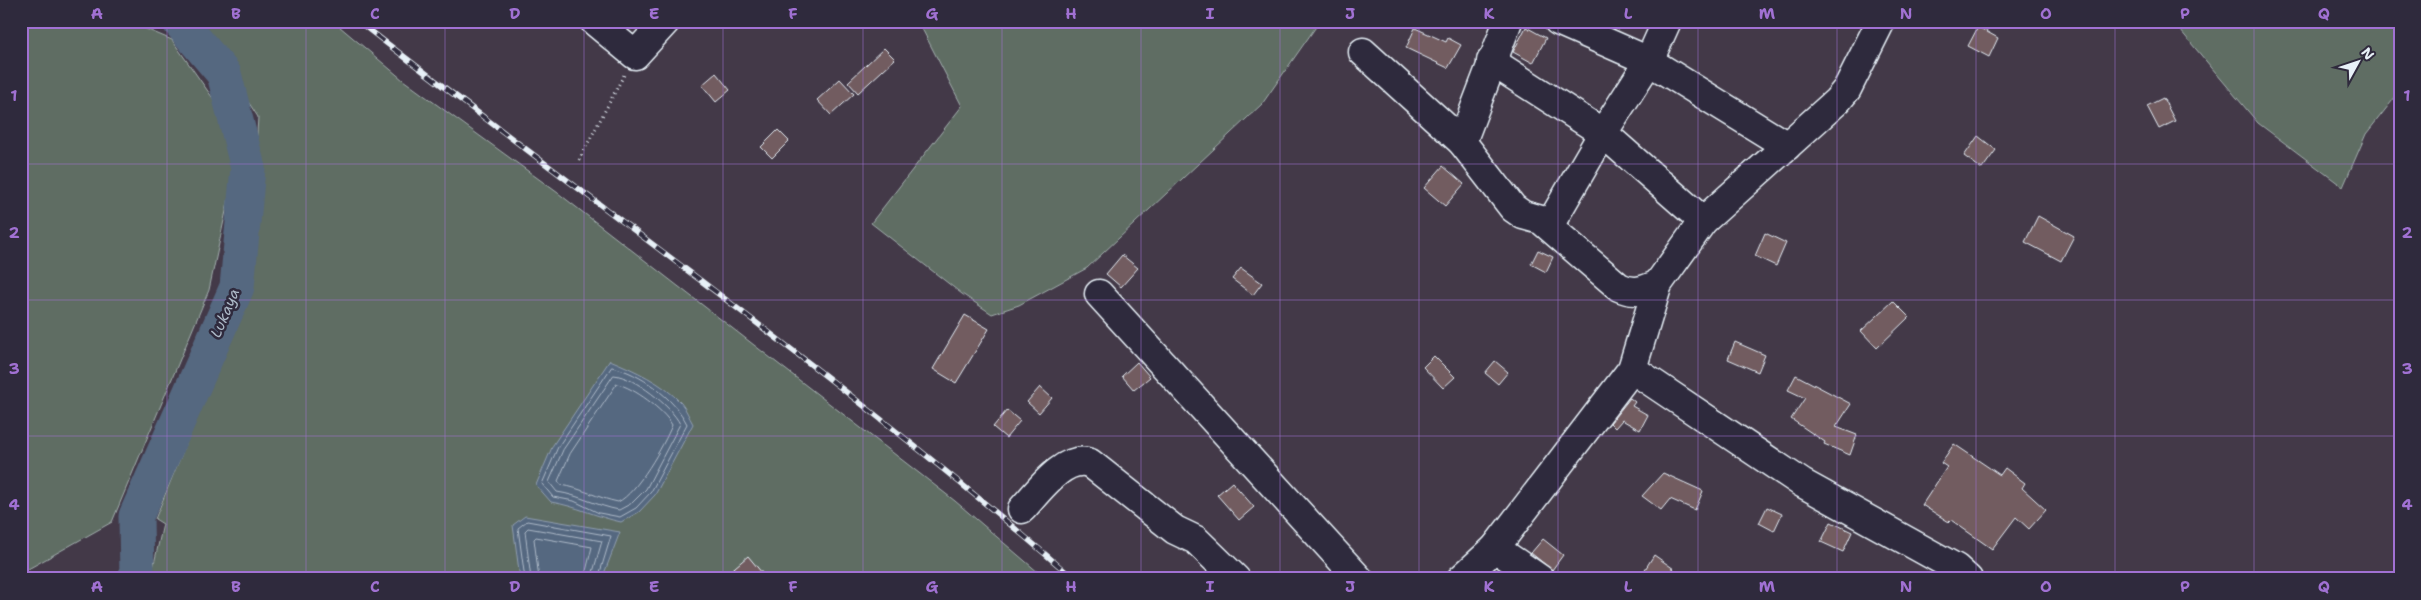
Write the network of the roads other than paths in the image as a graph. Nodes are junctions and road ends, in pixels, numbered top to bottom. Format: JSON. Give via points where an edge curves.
{"nodes":[{"id":1,"x":594,"y":21,"type":"edge"},
{"id":2,"x":666,"y":21,"type":"edge"},
{"id":3,"x":1508,"y":21,"type":"edge"},
{"id":4,"x":1558,"y":21,"type":"edge"},
{"id":5,"x":1667,"y":21,"type":"edge"},
{"id":6,"x":1881,"y":21,"type":"edge"},
{"id":7,"x":1362,"y":52,"type":"dead end"},
{"id":8,"x":1491,"y":61,"type":"junction"},
{"id":9,"x":1649,"y":61,"type":"junction"},
{"id":10,"x":1603,"y":133,"type":"junction"},
{"id":11,"x":1462,"y":142,"type":"junction"},
{"id":12,"x":1787,"y":146,"type":"junction"},
{"id":13,"x":1703,"y":221,"type":"junction"},
{"id":14,"x":1549,"y":226,"type":"junction"},
{"id":15,"x":1658,"y":284,"type":"junction"},
{"id":16,"x":1099,"y":294,"type":"dead end"},
{"id":17,"x":1632,"y":369,"type":"junction"},
{"id":18,"x":1022,"y":509,"type":"dead end"},
{"id":19,"x":1495,"y":548,"type":"junction"},
{"id":20,"x":1236,"y":579,"type":"edge"},
{"id":21,"x":1359,"y":579,"type":"edge"},
{"id":22,"x":1462,"y":579,"type":"edge"},
{"id":23,"x":1540,"y":579,"type":"edge"},
{"id":24,"x":1968,"y":579,"type":"edge"}],
"edges":[{"from":1,"to":2,"type":"street","via":[[635,55]]},
{"from":3,"to":8,"type":"street"},
{"from":4,"to":9,"type":"street"},
{"from":5,"to":9,"type":"street"},
{"from":6,"to":12,"type":"street","via":[[1847,89]]},
{"from":7,"to":11,"type":"street"},
{"from":8,"to":10,"type":"street"},
{"from":8,"to":11,"type":"street"},
{"from":9,"to":10,"type":"street"},
{"from":9,"to":12,"type":"street"},
{"from":10,"to":13,"type":"street"},
{"from":10,"to":14,"type":"street"},
{"from":11,"to":14,"type":"street","via":[[1513,208]]},
{"from":12,"to":13,"type":"street"},
{"from":13,"to":15,"type":"street"},
{"from":14,"to":15,"type":"street","via":[[1619,287],[1629,292],[1641,292]]},
{"from":15,"to":17,"type":"street"},
{"from":16,"to":21,"type":"street"},
{"from":17,"to":19,"type":"street"},
{"from":17,"to":24,"type":"street","via":[[1802,483],[1956,568]]},
{"from":18,"to":20,"type":"street","via":[[1061,469],[1083,460],[1175,530],[1196,540]]},
{"from":19,"to":22,"type":"street"},
{"from":19,"to":23,"type":"street"}]}
